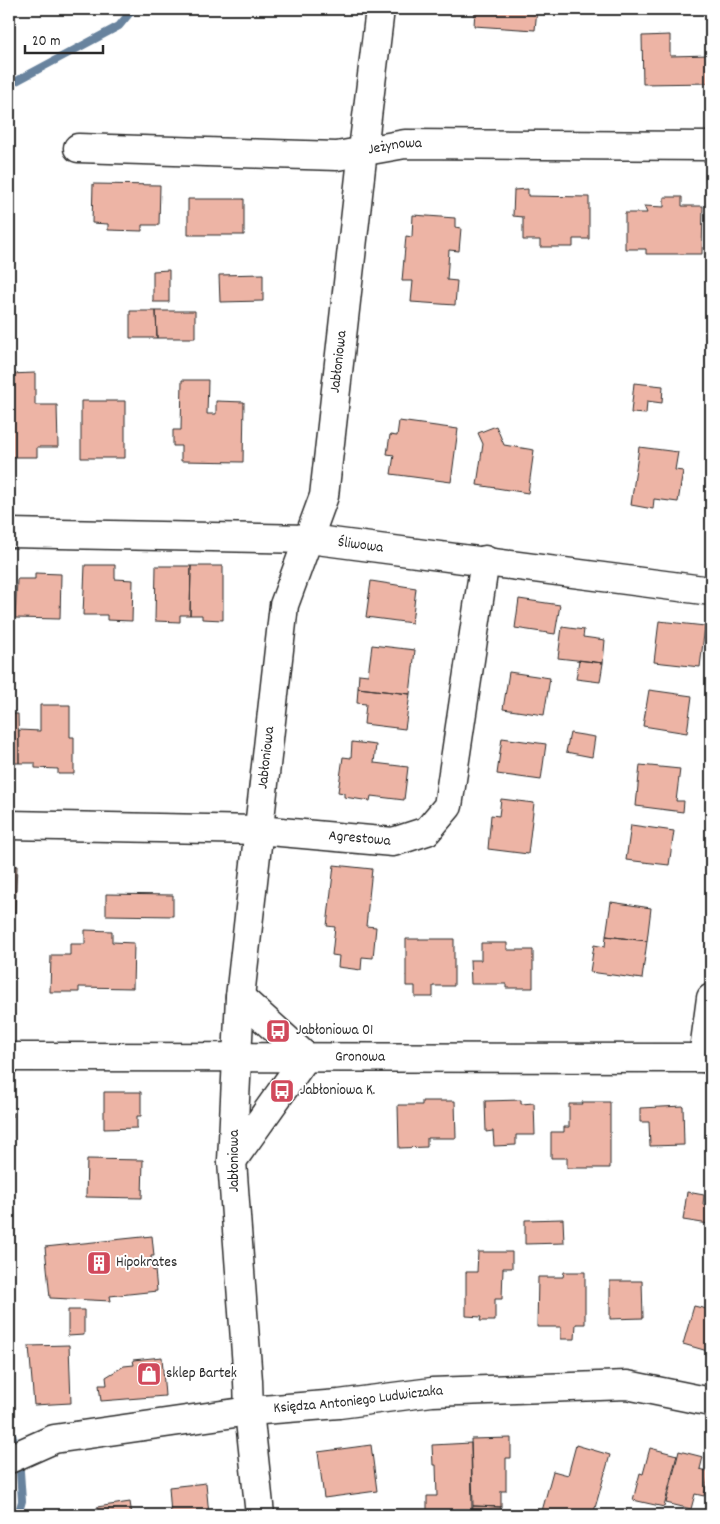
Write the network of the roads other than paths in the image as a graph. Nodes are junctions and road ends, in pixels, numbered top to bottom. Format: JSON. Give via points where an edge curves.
{"nodes":[{"id":1,"x":380,"y":9,"type":"edge"},
{"id":2,"x":711,"y":146,"type":"edge"},
{"id":3,"x":78,"y":148,"type":"dead end"},
{"id":4,"x":362,"y":150,"type":"junction"},
{"id":5,"x":9,"y":534,"type":"edge"},
{"id":6,"x":309,"y":539,"type":"junction"},
{"id":7,"x":485,"y":560,"type":"junction"},
{"id":8,"x":711,"y":591,"type":"edge"},
{"id":9,"x":9,"y":825,"type":"edge"},
{"id":10,"x":258,"y":830,"type":"junction"},
{"id":11,"x":240,"y":997,"type":"junction"},
{"id":12,"x":711,"y":998,"type":"edge"},
{"id":13,"x":9,"y":1056,"type":"edge"},
{"id":14,"x":306,"y":1057,"type":"junction"},
{"id":15,"x":238,"y":1058,"type":"junction"},
{"id":16,"x":707,"y":1058,"type":"edge"},
{"id":17,"x":232,"y":1160,"type":"junction"},
{"id":18,"x":711,"y":1402,"type":"edge"},
{"id":19,"x":249,"y":1411,"type":"junction"},
{"id":20,"x":9,"y":1459,"type":"edge"},
{"id":21,"x":260,"y":1515,"type":"edge"}],
"edges":[{"from":1,"to":4,"type":"street","name":"Jabłoniowa"},
{"from":2,"to":4,"type":"street","name":"Jeżynowa","via":[[405,144]]},
{"from":3,"to":4,"type":"street","name":"Jeżynowa","via":[[336,156]]},
{"from":4,"to":6,"type":"street","name":"Jabłoniowa","via":[[324,496]]},
{"from":5,"to":6,"type":"street","name":"Śliwowa"},
{"from":6,"to":7,"type":"street","name":"Śliwowa"},
{"from":6,"to":10,"type":"street","name":"Jabłoniowa","via":[[284,605]]},
{"from":7,"to":8,"type":"street","name":"Śliwowa"},
{"from":7,"to":10,"type":"street","name":"Agrestowa","via":[[448,806],[427,831],[393,842]]},
{"from":9,"to":10,"type":"street","name":"Agrestowa"},
{"from":10,"to":11,"type":"street","name":"Jabłoniowa"},
{"from":11,"to":14,"type":"street"},
{"from":11,"to":15,"type":"street","name":"Jabłoniowa"},
{"from":12,"to":16,"type":"street"},
{"from":13,"to":15,"type":"street","name":"Gronowa"},
{"from":14,"to":15,"type":"street","name":"Gronowa"},
{"from":14,"to":16,"type":"street","name":"Gronowa"},
{"from":14,"to":17,"type":"street"},
{"from":15,"to":17,"type":"street","name":"Jabłoniowa"},
{"from":17,"to":19,"type":"street","name":"Jabłoniowa"},
{"from":18,"to":19,"type":"street","name":"Księdza Antoniego Ludwiczaka","via":[[627,1385],[432,1392]]},
{"from":19,"to":20,"type":"street","name":"Księdza Antoniego Ludwiczaka","via":[[54,1439]]},
{"from":19,"to":21,"type":"street","name":"Jabłoniowa"}]}
